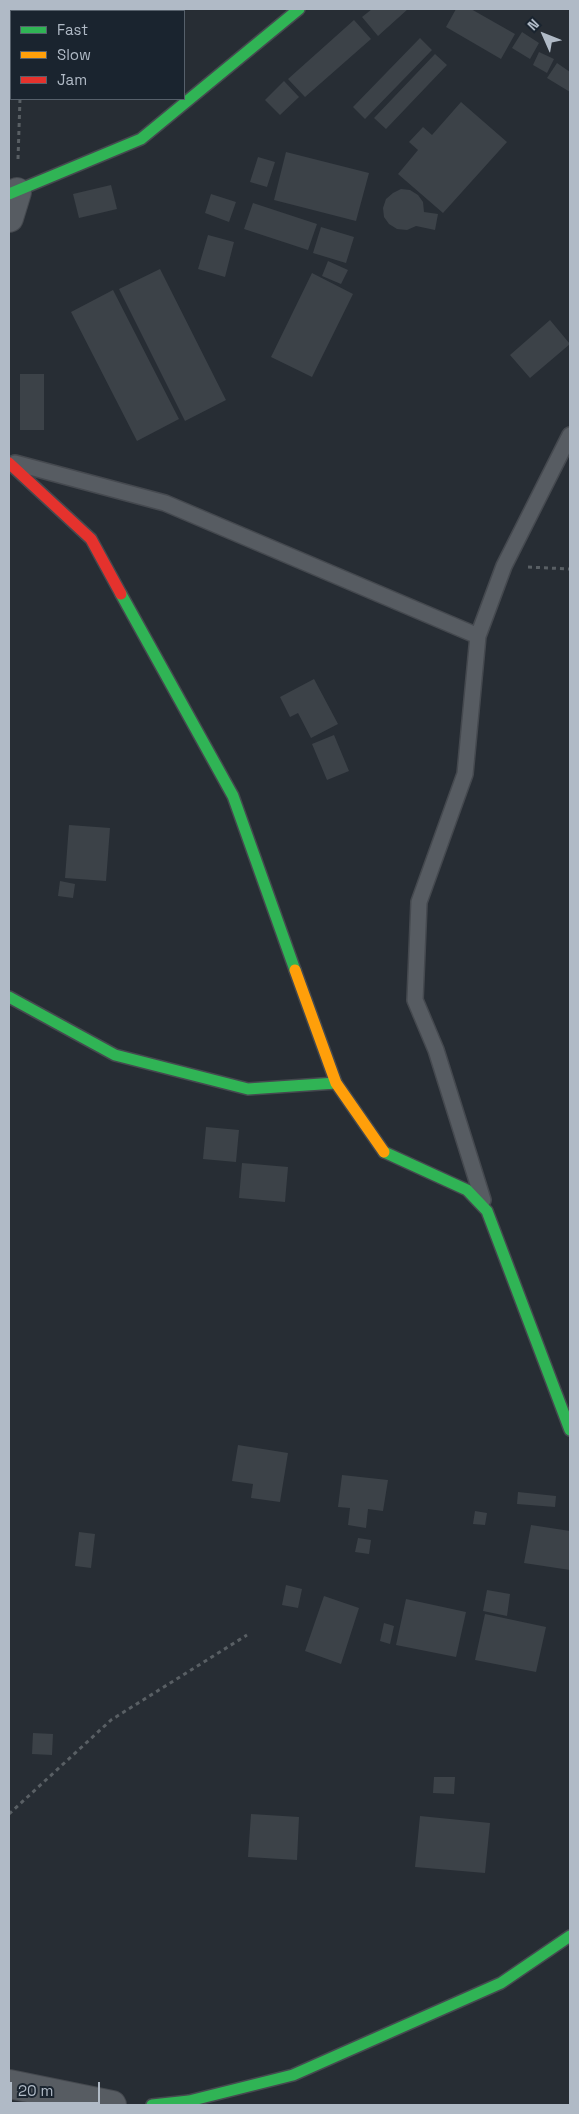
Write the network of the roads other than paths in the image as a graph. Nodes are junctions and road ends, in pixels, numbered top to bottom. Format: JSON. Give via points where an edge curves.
{"nodes":[{"id":1,"x":299,"y":9,"type":"edge"},
{"id":2,"x":13,"y":193,"type":"edge"},
{"id":3,"x":9,"y":218,"type":"edge"},
{"id":4,"x":570,"y":435,"type":"edge"},
{"id":5,"x":9,"y":462,"type":"edge"},
{"id":6,"x":478,"y":636,"type":"junction"},
{"id":7,"x":9,"y":997,"type":"edge"},
{"id":8,"x":336,"y":1082,"type":"junction"},
{"id":9,"x":487,"y":1212,"type":"junction"},
{"id":10,"x":570,"y":1430,"type":"edge"},
{"id":11,"x":570,"y":1936,"type":"edge"},
{"id":12,"x":9,"y":2084,"type":"edge"},
{"id":13,"x":112,"y":2105,"type":"edge"},
{"id":14,"x":152,"y":2105,"type":"edge"}],
"edges":[{"from":1,"to":2,"type":"street","via":[[141,139]]},
{"from":2,"to":3,"type":"street"},
{"from":4,"to":6,"type":"lane","via":[[504,566]]},
{"from":5,"to":6,"type":"lane","via":[[165,503]]},
{"from":5,"to":8,"type":"street","via":[[92,539],[233,796]]},
{"from":6,"to":9,"type":"lane","via":[[465,774],[419,902],[415,1000],[436,1050]]},
{"from":7,"to":8,"type":"street","via":[[125,1058],[248,1089]]},
{"from":8,"to":9,"type":"street","via":[[385,1154],[467,1190]]},
{"from":9,"to":10,"type":"street"},
{"from":11,"to":14,"type":"street","via":[[501,1983],[293,2075],[188,2101]]},
{"from":12,"to":13,"type":"street"}]}
